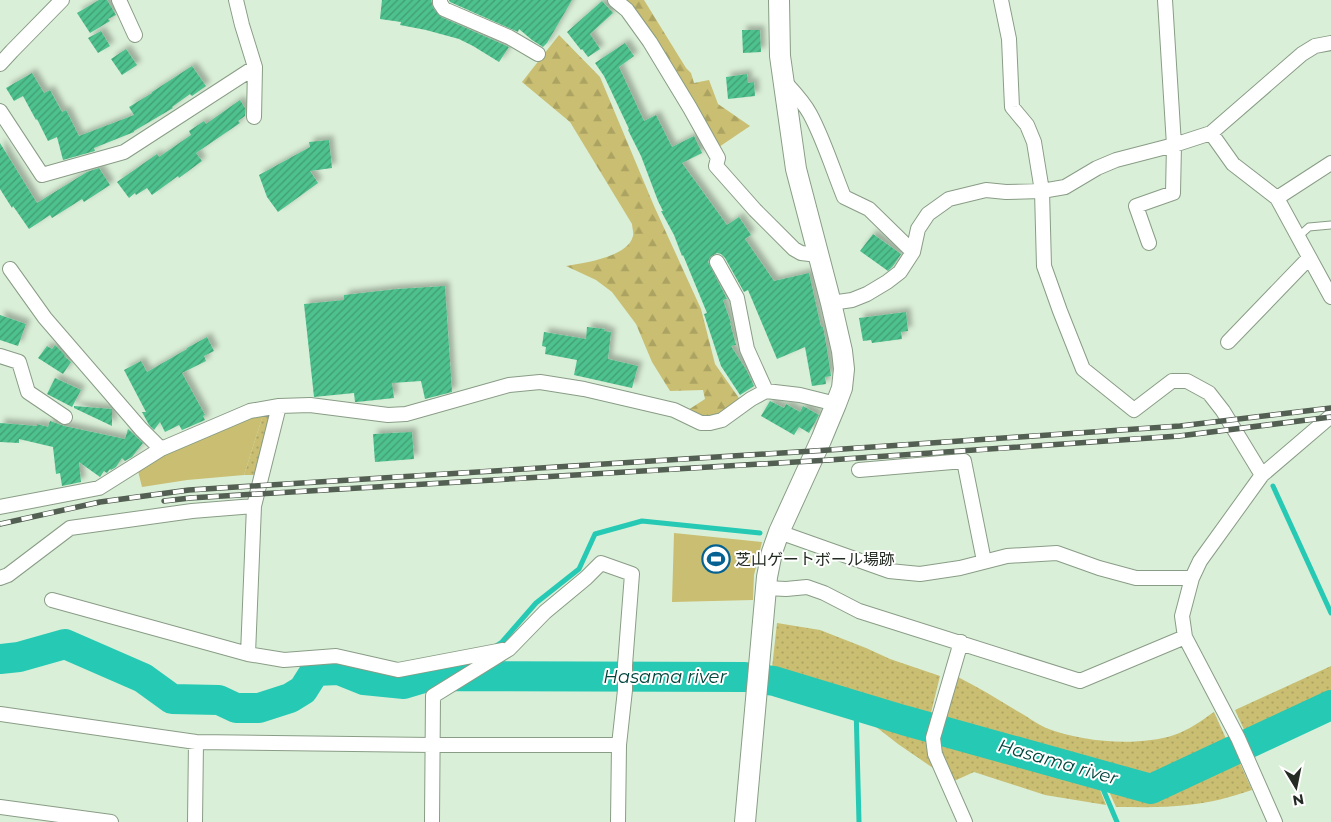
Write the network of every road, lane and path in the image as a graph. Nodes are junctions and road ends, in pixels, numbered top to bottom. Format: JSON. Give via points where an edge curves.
{"nodes":[{"id":1,"x":62,"y":0,"type":"edge"},
{"id":2,"x":119,"y":0,"type":"edge"},
{"id":3,"x":236,"y":0,"type":"edge"},
{"id":4,"x":440,"y":0,"type":"edge"},
{"id":5,"x":615,"y":0,"type":"edge"},
{"id":6,"x":779,"y":0,"type":"edge"},
{"id":7,"x":1001,"y":0,"type":"edge"},
{"id":8,"x":1165,"y":0,"type":"edge"},
{"id":9,"x":136,"y":35,"type":"dead end"},
{"id":10,"x":1331,"y":43,"type":"edge"},
{"id":11,"x":538,"y":54,"type":"dead end"},
{"id":12,"x":0,"y":64,"type":"edge"},
{"id":13,"x":255,"y":67,"type":"junction"},
{"id":14,"x":783,"y":80,"type":"junction"},
{"id":15,"x":0,"y":111,"type":"edge"},
{"id":16,"x":254,"y":117,"type":"dead end"},
{"id":17,"x":1211,"y":132,"type":"junction"},
{"id":18,"x":1174,"y":145,"type":"junction"},
{"id":19,"x":1331,"y":163,"type":"edge"},
{"id":20,"x":1042,"y":191,"type":"junction"},
{"id":21,"x":1277,"y":198,"type":"junction"},
{"id":22,"x":1331,"y":225,"type":"edge"},
{"id":23,"x":1299,"y":236,"type":"junction"},
{"id":24,"x":1149,"y":243,"type":"dead end"},
{"id":25,"x":913,"y":252,"type":"junction"},
{"id":26,"x":818,"y":255,"type":"junction"},
{"id":27,"x":1309,"y":258,"type":"junction"},
{"id":28,"x":717,"y":262,"type":"dead end"},
{"id":29,"x":10,"y":269,"type":"dead end"},
{"id":30,"x":1331,"y":297,"type":"edge"},
{"id":31,"x":831,"y":303,"type":"junction"},
{"id":32,"x":1228,"y":342,"type":"dead end"},
{"id":33,"x":0,"y":356,"type":"edge"},
{"id":34,"x":766,"y":391,"type":"junction"},
{"id":35,"x":836,"y":404,"type":"junction"},
{"id":36,"x":279,"y":406,"type":"junction"},
{"id":37,"x":1331,"y":416,"type":"edge"},
{"id":38,"x":65,"y":417,"type":"dead end"},
{"id":39,"x":161,"y":449,"type":"junction"},
{"id":40,"x":859,"y":470,"type":"dead end"},
{"id":41,"x":1262,"y":475,"type":"junction"},
{"id":42,"x":254,"y":506,"type":"junction"},
{"id":43,"x":0,"y":507,"type":"edge"},
{"id":44,"x":779,"y":532,"type":"junction"},
{"id":45,"x":984,"y":561,"type":"junction"},
{"id":46,"x":0,"y":578,"type":"edge"},
{"id":47,"x":1192,"y":578,"type":"junction"},
{"id":48,"x":766,"y":588,"type":"junction"},
{"id":49,"x":52,"y":600,"type":"dead end"},
{"id":50,"x":1185,"y":637,"type":"junction"},
{"id":51,"x":960,"y":642,"type":"junction"},
{"id":52,"x":508,"y":649,"type":"junction"},
{"id":53,"x":248,"y":654,"type":"junction"},
{"id":54,"x":0,"y":714,"type":"edge"},
{"id":55,"x":196,"y":742,"type":"junction"},
{"id":56,"x":619,"y":745,"type":"junction"},
{"id":57,"x":432,"y":746,"type":"junction"},
{"id":58,"x":0,"y":807,"type":"edge"},
{"id":59,"x":111,"y":822,"type":"edge"},
{"id":60,"x":195,"y":822,"type":"edge"},
{"id":61,"x":432,"y":822,"type":"edge"},
{"id":62,"x":618,"y":822,"type":"edge"},
{"id":63,"x":745,"y":822,"type":"edge"},
{"id":64,"x":965,"y":822,"type":"edge"},
{"id":65,"x":1276,"y":822,"type":"edge"}],
"edges":[{"from":1,"to":12,"type":"street"},
{"from":2,"to":9,"type":"street"},
{"from":3,"to":13,"type":"street"},
{"from":4,"to":11,"type":"street","via":[[444,9],[508,36]]},
{"from":5,"to":26,"type":"street","via":[[627,10],[665,66],[718,158],[716,166],[794,249]]},
{"from":6,"to":14,"type":"street"},
{"from":7,"to":20,"type":"street","via":[[1009,39],[1012,107],[1027,125],[1034,142]]},
{"from":8,"to":18,"type":"street"},
{"from":10,"to":17,"type":"street","via":[[1315,46],[1302,54]]},
{"from":13,"to":15,"type":"street","via":[[124,152],[42,175]]},
{"from":13,"to":16,"type":"street"},
{"from":14,"to":25,"type":"street","via":[[809,113],[844,197],[869,210]]},
{"from":14,"to":26,"type":"street","via":[[796,169]]},
{"from":17,"to":18,"type":"street"},
{"from":17,"to":21,"type":"street","via":[[1233,164]]},
{"from":18,"to":20,"type":"street","via":[[1116,160],[1065,188]]},
{"from":18,"to":24,"type":"street","via":[[1173,193],[1136,206]]},
{"from":19,"to":21,"type":"street"},
{"from":20,"to":25,"type":"street","via":[[986,190],[949,199],[928,214],[918,229]]},
{"from":20,"to":41,"type":"street","via":[[1044,266],[1083,369],[1134,410],[1172,381],[1187,381],[1209,393]]},
{"from":21,"to":23,"type":"street"},
{"from":22,"to":23,"type":"lane","via":[[1309,227]]},
{"from":23,"to":27,"type":"street"},
{"from":25,"to":31,"type":"street","via":[[900,272],[888,282],[852,300]]},
{"from":26,"to":31,"type":"street"},
{"from":27,"to":30,"type":"street"},
{"from":27,"to":32,"type":"street"},
{"from":28,"to":34,"type":"street","via":[[737,298],[747,349]]},
{"from":29,"to":39,"type":"street","via":[[45,318]]},
{"from":31,"to":35,"type":"street","via":[[844,369]]},
{"from":33,"to":38,"type":"street","via":[[19,362],[28,392]]},
{"from":34,"to":35,"type":"street"},
{"from":34,"to":36,"type":"street","via":[[722,420],[710,423],[701,423],[674,410],[540,382],[508,385],[406,414],[388,415],[310,405]]},
{"from":35,"to":44,"type":"street"},
{"from":36,"to":39,"type":"street","via":[[250,411]]},
{"from":36,"to":42,"type":"street"},
{"from":37,"to":41,"type":"street"},
{"from":39,"to":43,"type":"street","via":[[99,488]]},
{"from":40,"to":45,"type":"street","via":[[964,461]]},
{"from":41,"to":47,"type":"street","via":[[1200,561]]},
{"from":42,"to":46,"type":"street","via":[[70,528]]},
{"from":42,"to":53,"type":"street"},
{"from":44,"to":45,"type":"street","via":[[889,571],[920,574]]},
{"from":44,"to":48,"type":"street"},
{"from":45,"to":47,"type":"street","via":[[1057,553],[1136,578]]},
{"from":47,"to":50,"type":"street","via":[[1182,616]]},
{"from":48,"to":51,"type":"street","via":[[807,587],[858,611]]},
{"from":48,"to":63,"type":"street"},
{"from":49,"to":53,"type":"street"},
{"from":50,"to":51,"type":"street","via":[[1080,681]]},
{"from":50,"to":65,"type":"street","via":[[1248,758]]},
{"from":51,"to":64,"type":"street","via":[[933,738],[935,754]]},
{"from":52,"to":53,"type":"street","via":[[398,670],[336,656],[284,660]]},
{"from":52,"to":56,"type":"street","via":[[601,563],[632,574]]},
{"from":52,"to":57,"type":"street","via":[[433,696]]},
{"from":54,"to":55,"type":"street"},
{"from":55,"to":57,"type":"street"},
{"from":55,"to":60,"type":"street"},
{"from":56,"to":57,"type":"street"},
{"from":56,"to":62,"type":"street"},
{"from":57,"to":61,"type":"street"},
{"from":58,"to":59,"type":"street"}]}
